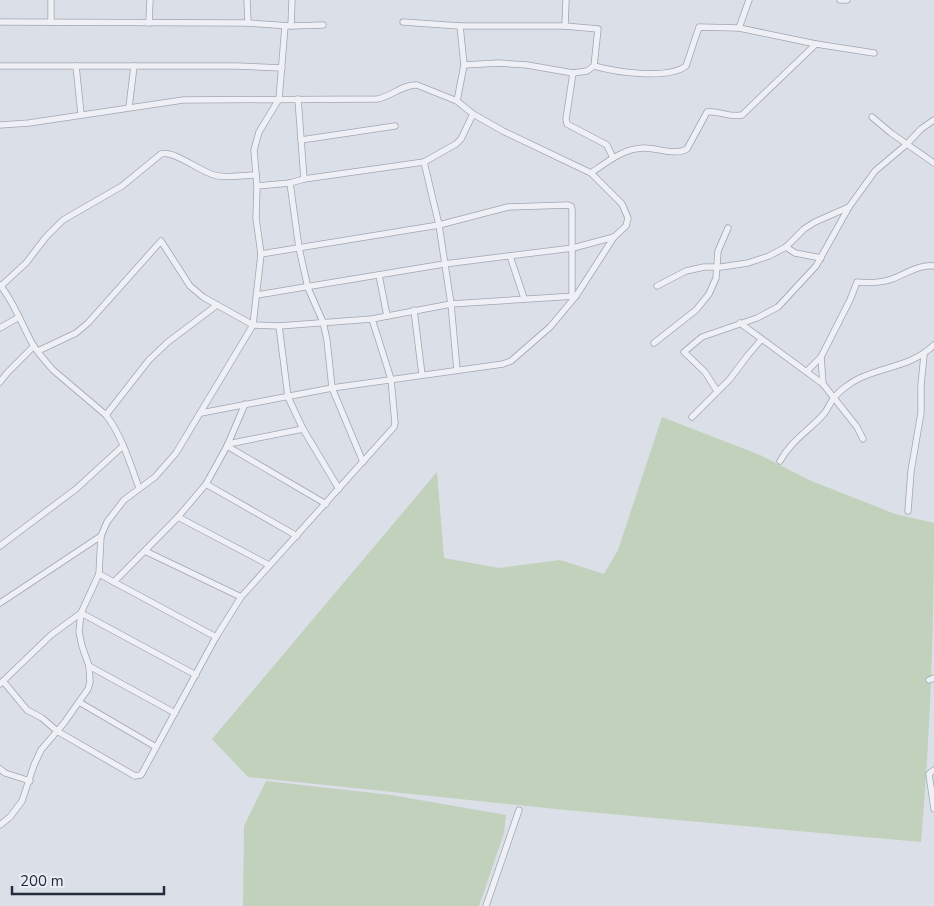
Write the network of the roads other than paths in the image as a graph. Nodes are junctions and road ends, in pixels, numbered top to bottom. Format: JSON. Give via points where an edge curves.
{"nodes":[{"id":1,"x":51,"y":0,"type":"edge"},
{"id":2,"x":150,"y":0,"type":"edge"},
{"id":3,"x":247,"y":0,"type":"edge"},
{"id":4,"x":292,"y":0,"type":"edge"},
{"id":5,"x":566,"y":0,"type":"edge"},
{"id":6,"x":749,"y":0,"type":"edge"},
{"id":7,"x":840,"y":0,"type":"edge"},
{"id":8,"x":847,"y":0,"type":"edge"},
{"id":9,"x":0,"y":22,"type":"edge"},
{"id":10,"x":50,"y":22,"type":"junction"},
{"id":11,"x":402,"y":22,"type":"dead end"},
{"id":12,"x":148,"y":23,"type":"junction"},
{"id":13,"x":248,"y":23,"type":"junction"},
{"id":14,"x":323,"y":25,"type":"dead end"},
{"id":15,"x":288,"y":26,"type":"junction"},
{"id":16,"x":460,"y":26,"type":"junction"},
{"id":17,"x":564,"y":26,"type":"junction"},
{"id":18,"x":739,"y":28,"type":"junction"},
{"id":19,"x":816,"y":44,"type":"junction"},
{"id":20,"x":874,"y":53,"type":"dead end"},
{"id":21,"x":464,"y":65,"type":"junction"},
{"id":22,"x":0,"y":66,"type":"edge"},
{"id":23,"x":76,"y":66,"type":"junction"},
{"id":24,"x":134,"y":66,"type":"junction"},
{"id":25,"x":594,"y":66,"type":"junction"},
{"id":26,"x":282,"y":68,"type":"junction"},
{"id":27,"x":574,"y":73,"type":"junction"},
{"id":28,"x":279,"y":99,"type":"junction"},
{"id":29,"x":298,"y":99,"type":"junction"},
{"id":30,"x":457,"y":102,"type":"junction"},
{"id":31,"x":129,"y":107,"type":"junction"},
{"id":32,"x":81,"y":114,"type":"junction"},
{"id":33,"x":473,"y":114,"type":"junction"},
{"id":34,"x":872,"y":117,"type":"dead end"},
{"id":35,"x":934,"y":120,"type":"edge"},
{"id":36,"x":0,"y":125,"type":"edge"},
{"id":37,"x":395,"y":126,"type":"dead end"},
{"id":38,"x":301,"y":140,"type":"junction"},
{"id":39,"x":907,"y":144,"type":"junction"},
{"id":40,"x":613,"y":158,"type":"junction"},
{"id":41,"x":424,"y":162,"type":"junction"},
{"id":42,"x":934,"y":163,"type":"edge"},
{"id":43,"x":591,"y":173,"type":"junction"},
{"id":44,"x":256,"y":175,"type":"junction"},
{"id":45,"x":304,"y":179,"type":"junction"},
{"id":46,"x":290,"y":183,"type":"junction"},
{"id":47,"x":257,"y":186,"type":"junction"},
{"id":48,"x":849,"y":207,"type":"junction"},
{"id":49,"x":439,"y":225,"type":"junction"},
{"id":50,"x":728,"y":228,"type":"dead end"},
{"id":51,"x":614,"y":238,"type":"junction"},
{"id":52,"x":786,"y":247,"type":"junction"},
{"id":53,"x":299,"y":248,"type":"junction"},
{"id":54,"x":573,"y":248,"type":"junction"},
{"id":55,"x":260,"y":254,"type":"junction"},
{"id":56,"x":510,"y":256,"type":"junction"},
{"id":57,"x":821,"y":258,"type":"junction"},
{"id":58,"x":444,"y":264,"type":"junction"},
{"id":59,"x":934,"y":266,"type":"edge"},
{"id":60,"x":717,"y":267,"type":"junction"},
{"id":61,"x":379,"y":275,"type":"junction"},
{"id":62,"x":1,"y":286,"type":"edge"},
{"id":63,"x":657,"y":286,"type":"dead end"},
{"id":64,"x":308,"y":288,"type":"junction"},
{"id":65,"x":257,"y":295,"type":"junction"},
{"id":66,"x":574,"y":296,"type":"junction"},
{"id":67,"x":524,"y":298,"type":"junction"},
{"id":68,"x":451,"y":304,"type":"junction"},
{"id":69,"x":217,"y":305,"type":"junction"},
{"id":70,"x":414,"y":310,"type":"junction"},
{"id":71,"x":387,"y":316,"type":"junction"},
{"id":72,"x":19,"y":317,"type":"junction"},
{"id":73,"x":372,"y":319,"type":"junction"},
{"id":74,"x":323,"y":322,"type":"junction"},
{"id":75,"x":740,"y":323,"type":"junction"},
{"id":76,"x":253,"y":325,"type":"junction"},
{"id":77,"x":279,"y":326,"type":"junction"},
{"id":78,"x":0,"y":328,"type":"edge"},
{"id":79,"x":761,"y":340,"type":"junction"},
{"id":80,"x":654,"y":343,"type":"dead end"},
{"id":81,"x":934,"y":345,"type":"edge"},
{"id":82,"x":36,"y":348,"type":"junction"},
{"id":83,"x":924,"y":355,"type":"junction"},
{"id":84,"x":821,"y":357,"type":"junction"},
{"id":85,"x":458,"y":370,"type":"junction"},
{"id":86,"x":807,"y":371,"type":"junction"},
{"id":87,"x":422,"y":375,"type":"junction"},
{"id":88,"x":391,"y":379,"type":"junction"},
{"id":89,"x":0,"y":382,"type":"edge"},
{"id":90,"x":823,"y":384,"type":"junction"},
{"id":91,"x":332,"y":388,"type":"junction"},
{"id":92,"x":717,"y":391,"type":"junction"},
{"id":93,"x":288,"y":397,"type":"junction"},
{"id":94,"x":834,"y":397,"type":"junction"},
{"id":95,"x":245,"y":404,"type":"junction"},
{"id":96,"x":201,"y":413,"type":"junction"},
{"id":97,"x":106,"y":415,"type":"junction"},
{"id":98,"x":692,"y":417,"type":"dead end"},
{"id":99,"x":303,"y":429,"type":"junction"},
{"id":100,"x":863,"y":439,"type":"dead end"},
{"id":101,"x":227,"y":445,"type":"junction"},
{"id":102,"x":123,"y":446,"type":"junction"},
{"id":103,"x":780,"y":461,"type":"dead end"},
{"id":104,"x":363,"y":462,"type":"junction"},
{"id":105,"x":206,"y":484,"type":"junction"},
{"id":106,"x":140,"y":488,"type":"junction"},
{"id":107,"x":339,"y":489,"type":"junction"},
{"id":108,"x":326,"y":504,"type":"junction"},
{"id":109,"x":908,"y":511,"type":"dead end"},
{"id":110,"x":178,"y":517,"type":"junction"},
{"id":111,"x":101,"y":536,"type":"junction"},
{"id":112,"x":297,"y":536,"type":"junction"},
{"id":113,"x":0,"y":546,"type":"edge"},
{"id":114,"x":144,"y":551,"type":"junction"},
{"id":115,"x":268,"y":565,"type":"junction"},
{"id":116,"x":99,"y":574,"type":"junction"},
{"id":117,"x":114,"y":582,"type":"junction"},
{"id":118,"x":241,"y":597,"type":"junction"},
{"id":119,"x":0,"y":603,"type":"edge"},
{"id":120,"x":81,"y":613,"type":"junction"},
{"id":121,"x":216,"y":637,"type":"junction"},
{"id":122,"x":90,"y":666,"type":"junction"},
{"id":123,"x":196,"y":675,"type":"junction"},
{"id":124,"x":2,"y":682,"type":"edge"},
{"id":125,"x":79,"y":702,"type":"junction"},
{"id":126,"x":175,"y":713,"type":"junction"},
{"id":127,"x":57,"y":731,"type":"junction"},
{"id":128,"x":156,"y":747,"type":"junction"},
{"id":129,"x":0,"y":769,"type":"edge"},
{"id":130,"x":934,"y":770,"type":"edge"},
{"id":131,"x":30,"y":780,"type":"junction"},
{"id":132,"x":934,"y":809,"type":"edge"},
{"id":133,"x":519,"y":810,"type":"dead end"},
{"id":134,"x":0,"y":824,"type":"edge"},
{"id":135,"x":486,"y":906,"type":"edge"}],
"edges":[{"from":1,"to":10,"type":"street"},
{"from":2,"to":12,"type":"street"},
{"from":3,"to":13,"type":"street"},
{"from":4,"to":15,"type":"street"},
{"from":5,"to":17,"type":"street"},
{"from":6,"to":18,"type":"street"},
{"from":7,"to":8,"type":"street"},
{"from":9,"to":10,"type":"street"},
{"from":10,"to":12,"type":"street"},
{"from":11,"to":16,"type":"street"},
{"from":12,"to":13,"type":"street"},
{"from":13,"to":15,"type":"street"},
{"from":14,"to":15,"type":"street"},
{"from":15,"to":26,"type":"street"},
{"from":16,"to":17,"type":"street"},
{"from":16,"to":21,"type":"street"},
{"from":17,"to":25,"type":"street","via":[[598,29]]},
{"from":18,"to":19,"type":"street"},
{"from":18,"to":25,"type":"street","via":[[699,27],[686,66],[677,71],[618,72]]},
{"from":19,"to":20,"type":"street"},
{"from":19,"to":40,"type":"street","via":[[742,115],[707,112],[687,150],[638,148]]},
{"from":21,"to":27,"type":"street","via":[[508,64]]},
{"from":21,"to":30,"type":"street"},
{"from":22,"to":23,"type":"street"},
{"from":23,"to":24,"type":"street"},
{"from":23,"to":32,"type":"street"},
{"from":24,"to":26,"type":"street"},
{"from":24,"to":31,"type":"street"},
{"from":25,"to":27,"type":"street"},
{"from":26,"to":28,"type":"street"},
{"from":27,"to":40,"type":"street","via":[[567,124],[607,144]]},
{"from":28,"to":29,"type":"street"},
{"from":28,"to":31,"type":"street","via":[[183,100]]},
{"from":28,"to":44,"type":"street","via":[[255,142]]},
{"from":29,"to":30,"type":"street","via":[[385,98],[412,84]]},
{"from":29,"to":38,"type":"street"},
{"from":30,"to":33,"type":"street"},
{"from":31,"to":32,"type":"street"},
{"from":32,"to":36,"type":"street"},
{"from":33,"to":41,"type":"street","via":[[461,140]]},
{"from":33,"to":43,"type":"street"},
{"from":34,"to":39,"type":"street"},
{"from":35,"to":39,"type":"street"},
{"from":37,"to":38,"type":"street"},
{"from":38,"to":45,"type":"street"},
{"from":39,"to":42,"type":"street"},
{"from":39,"to":48,"type":"street","via":[[875,171]]},
{"from":40,"to":43,"type":"street"},
{"from":41,"to":45,"type":"street"},
{"from":41,"to":49,"type":"street"},
{"from":43,"to":51,"type":"street","via":[[625,210],[628,223]]},
{"from":44,"to":47,"type":"street"},
{"from":44,"to":62,"type":"street","via":[[220,177],[172,155],[161,154],[122,186],[63,220]]},
{"from":45,"to":46,"type":"street"},
{"from":46,"to":47,"type":"street"},
{"from":46,"to":53,"type":"street"},
{"from":47,"to":55,"type":"street"},
{"from":48,"to":52,"type":"street","via":[[815,222]]},
{"from":48,"to":57,"type":"street"},
{"from":49,"to":53,"type":"street"},
{"from":49,"to":54,"type":"street","via":[[508,207],[568,205],[572,209]]},
{"from":49,"to":58,"type":"street"},
{"from":50,"to":60,"type":"street","via":[[718,251]]},
{"from":51,"to":54,"type":"street"},
{"from":51,"to":66,"type":"street"},
{"from":52,"to":57,"type":"street"},
{"from":52,"to":60,"type":"street","via":[[755,262]]},
{"from":53,"to":55,"type":"street"},
{"from":53,"to":64,"type":"street"},
{"from":54,"to":56,"type":"street"},
{"from":54,"to":66,"type":"street"},
{"from":55,"to":65,"type":"street"},
{"from":56,"to":58,"type":"street"},
{"from":56,"to":67,"type":"street"},
{"from":57,"to":75,"type":"street","via":[[778,308]]},
{"from":58,"to":61,"type":"street"},
{"from":58,"to":68,"type":"street"},
{"from":59,"to":84,"type":"street","via":[[913,269],[886,281],[857,282]]},
{"from":60,"to":63,"type":"street","via":[[686,270]]},
{"from":60,"to":80,"type":"street","via":[[715,284],[705,300]]},
{"from":61,"to":64,"type":"street"},
{"from":61,"to":71,"type":"street"},
{"from":62,"to":72,"type":"street"},
{"from":64,"to":65,"type":"street"},
{"from":64,"to":74,"type":"street"},
{"from":65,"to":76,"type":"street"},
{"from":66,"to":67,"type":"street"},
{"from":66,"to":85,"type":"street","via":[[550,327],[510,361]]},
{"from":67,"to":68,"type":"street"},
{"from":68,"to":70,"type":"street"},
{"from":68,"to":85,"type":"street"},
{"from":69,"to":76,"type":"street"},
{"from":69,"to":82,"type":"street","via":[[190,286],[161,241],[88,323],[76,333]]},
{"from":69,"to":97,"type":"street","via":[[149,360]]},
{"from":70,"to":71,"type":"street"},
{"from":70,"to":87,"type":"street"},
{"from":71,"to":73,"type":"street"},
{"from":72,"to":78,"type":"street"},
{"from":72,"to":82,"type":"street"},
{"from":73,"to":74,"type":"street"},
{"from":73,"to":88,"type":"street"},
{"from":74,"to":77,"type":"street"},
{"from":74,"to":91,"type":"street"},
{"from":75,"to":79,"type":"street"},
{"from":75,"to":92,"type":"street","via":[[702,337],[684,352],[705,372]]},
{"from":76,"to":77,"type":"street"},
{"from":76,"to":96,"type":"street"},
{"from":77,"to":93,"type":"street"},
{"from":79,"to":86,"type":"street"},
{"from":79,"to":92,"type":"street"},
{"from":81,"to":83,"type":"street"},
{"from":82,"to":89,"type":"street"},
{"from":82,"to":97,"type":"street","via":[[53,370]]},
{"from":83,"to":94,"type":"street","via":[[860,378]]},
{"from":83,"to":109,"type":"street","via":[[921,413]]},
{"from":84,"to":86,"type":"street"},
{"from":84,"to":90,"type":"street"},
{"from":85,"to":87,"type":"street"},
{"from":86,"to":90,"type":"street"},
{"from":87,"to":88,"type":"street"},
{"from":88,"to":91,"type":"street"},
{"from":88,"to":104,"type":"street","via":[[395,425]]},
{"from":90,"to":94,"type":"street"},
{"from":91,"to":93,"type":"street"},
{"from":91,"to":104,"type":"street"},
{"from":92,"to":98,"type":"street"},
{"from":93,"to":95,"type":"street"},
{"from":93,"to":99,"type":"street"},
{"from":94,"to":100,"type":"street"},
{"from":94,"to":103,"type":"street","via":[[825,413],[791,444]]},
{"from":95,"to":96,"type":"street"},
{"from":95,"to":101,"type":"street"},
{"from":96,"to":106,"type":"street","via":[[162,471]]},
{"from":97,"to":102,"type":"street"},
{"from":99,"to":101,"type":"street"},
{"from":99,"to":107,"type":"street"},
{"from":101,"to":105,"type":"street"},
{"from":101,"to":108,"type":"street"},
{"from":102,"to":106,"type":"street"},
{"from":102,"to":113,"type":"street","via":[[76,490]]},
{"from":104,"to":107,"type":"street"},
{"from":105,"to":110,"type":"street"},
{"from":105,"to":112,"type":"street"},
{"from":106,"to":111,"type":"street","via":[[124,500]]},
{"from":107,"to":108,"type":"street"},
{"from":108,"to":112,"type":"street"},
{"from":110,"to":114,"type":"street"},
{"from":110,"to":115,"type":"street"},
{"from":111,"to":116,"type":"street"},
{"from":111,"to":119,"type":"street"},
{"from":112,"to":115,"type":"street"},
{"from":114,"to":117,"type":"street"},
{"from":114,"to":118,"type":"street"},
{"from":115,"to":118,"type":"street"},
{"from":116,"to":117,"type":"street"},
{"from":116,"to":120,"type":"street"},
{"from":117,"to":121,"type":"street"},
{"from":118,"to":121,"type":"street"},
{"from":120,"to":122,"type":"street","via":[[79,632]]},
{"from":120,"to":123,"type":"street"},
{"from":120,"to":124,"type":"street","via":[[51,635]]},
{"from":121,"to":123,"type":"street"},
{"from":122,"to":125,"type":"street","via":[[88,689]]},
{"from":122,"to":126,"type":"street"},
{"from":123,"to":126,"type":"street"},
{"from":124,"to":127,"type":"street","via":[[27,710]]},
{"from":125,"to":127,"type":"street"},
{"from":125,"to":128,"type":"street"},
{"from":126,"to":128,"type":"street"},
{"from":127,"to":128,"type":"street","via":[[135,776],[141,775]]},
{"from":127,"to":131,"type":"street","via":[[41,750]]},
{"from":129,"to":131,"type":"street"},
{"from":130,"to":132,"type":"street","via":[[929,774]]},
{"from":131,"to":134,"type":"street","via":[[19,807]]},
{"from":133,"to":135,"type":"street"}]}
